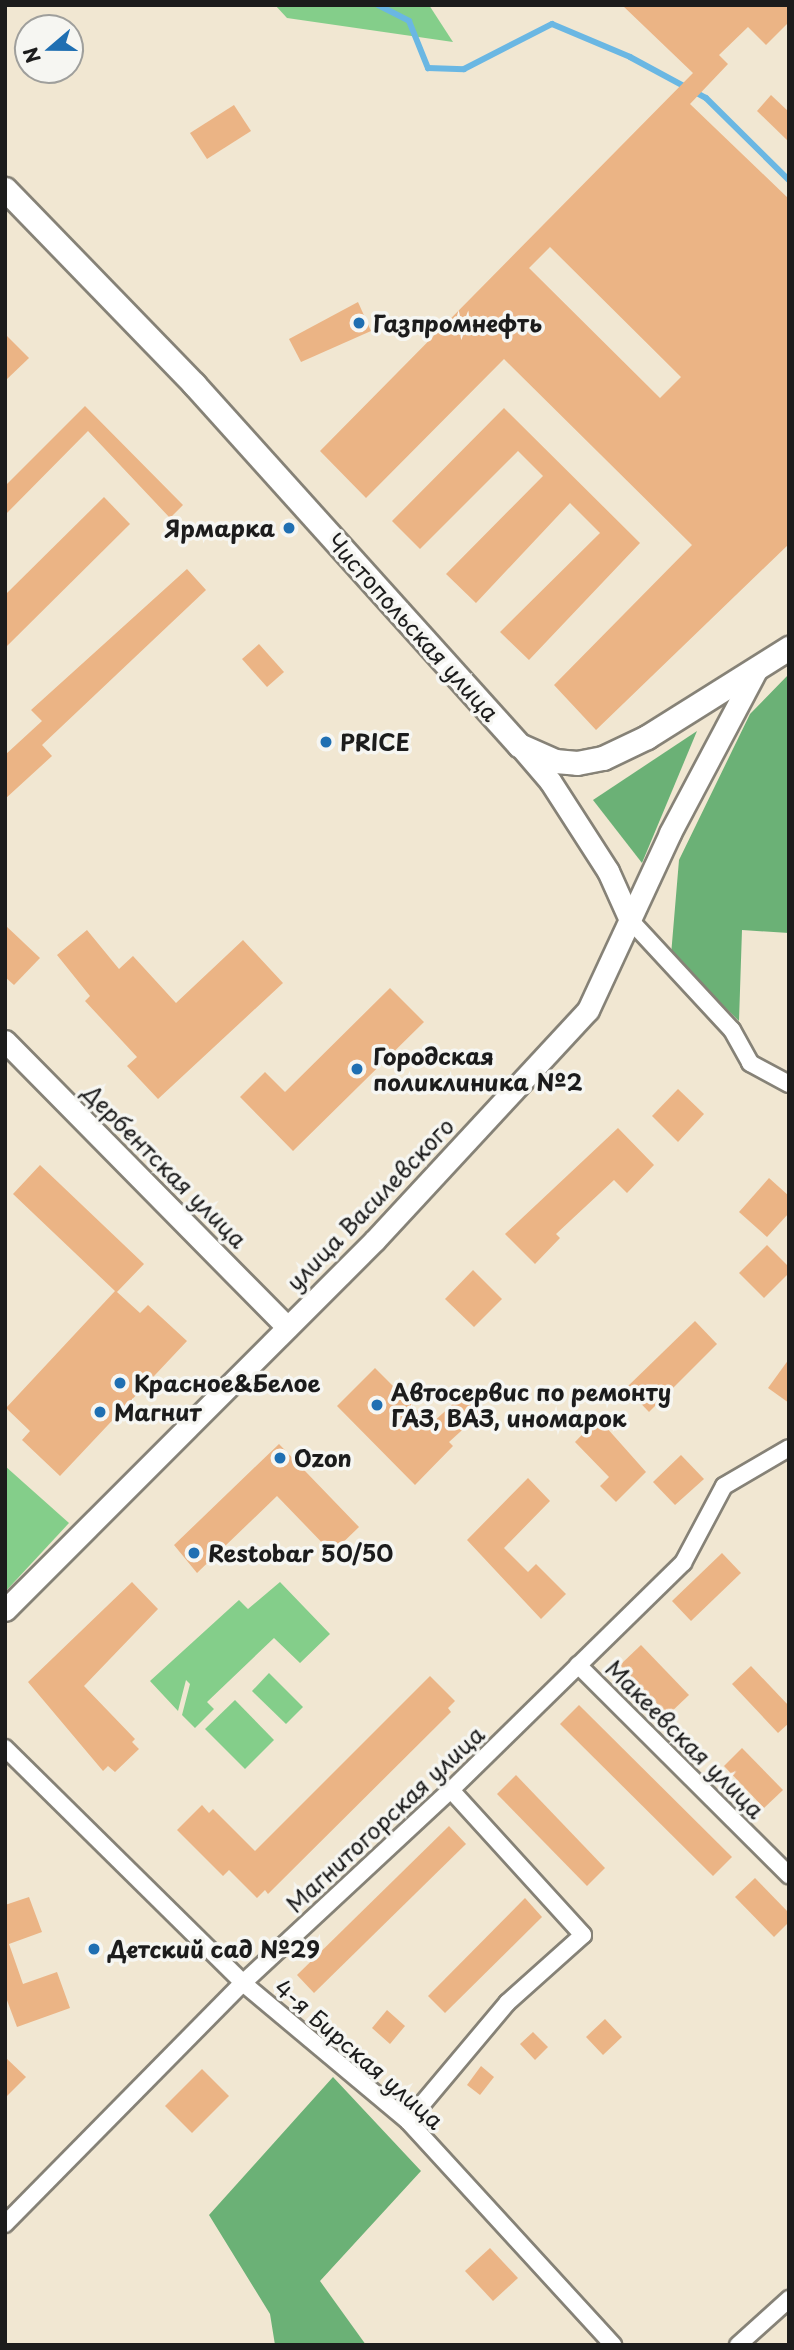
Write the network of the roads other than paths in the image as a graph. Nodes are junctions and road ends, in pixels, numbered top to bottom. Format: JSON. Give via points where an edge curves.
{"nodes":[{"id":1,"x":5,"y":189,"type":"edge"},
{"id":2,"x":789,"y":648,"type":"edge"},
{"id":3,"x":757,"y":670,"type":"junction"},
{"id":4,"x":519,"y":745,"type":"junction"},
{"id":5,"x":630,"y":920,"type":"junction"},
{"id":6,"x":5,"y":1041,"type":"edge"},
{"id":7,"x":789,"y":1084,"type":"edge"},
{"id":8,"x":287,"y":1327,"type":"junction"},
{"id":9,"x":787,"y":1453,"type":"edge"},
{"id":10,"x":5,"y":1610,"type":"edge"},
{"id":11,"x":579,"y":1665,"type":"junction"},
{"id":12,"x":5,"y":1748,"type":"edge"},
{"id":13,"x":451,"y":1790,"type":"junction"},
{"id":14,"x":789,"y":1875,"type":"edge"},
{"id":15,"x":243,"y":1983,"type":"junction"},
{"id":16,"x":408,"y":2121,"type":"junction"},
{"id":17,"x":5,"y":2224,"type":"edge"},
{"id":18,"x":789,"y":2299,"type":"edge"},
{"id":19,"x":613,"y":2345,"type":"edge"},
{"id":20,"x":738,"y":2345,"type":"edge"}],
"edges":[{"from":1,"to":4,"type":"main road","name":"Чистопольская улица","via":[[194,384]]},
{"from":2,"to":3,"type":"main road"},
{"from":3,"to":4,"type":"main road","via":[[647,737],[603,758],[555,761]]},
{"from":3,"to":5,"type":"street","name":"улица Василевского"},
{"from":4,"to":5,"type":"street","name":"Чистопольская улица","via":[[550,781],[608,871]]},
{"from":5,"to":7,"type":"street","name":"Чистопольская улица","via":[[732,1030],[750,1063]]},
{"from":5,"to":8,"type":"street","name":"улица Василевского","via":[[588,1010],[375,1240]]},
{"from":6,"to":8,"type":"street","name":"Дербентская улица"},
{"from":8,"to":10,"type":"street","name":"улица Василевского"},
{"from":9,"to":11,"type":"street","name":"Магнитогорская улица","via":[[724,1486],[683,1563]]},
{"from":11,"to":13,"type":"street","name":"Магнитогорская улица"},
{"from":11,"to":14,"type":"street","name":"Макеевская улица"},
{"from":12,"to":15,"type":"street","name":"4-я Бирская улица"},
{"from":13,"to":15,"type":"street","name":"Магнитогорская улица"},
{"from":13,"to":16,"type":"street","via":[[583,1935],[507,2003]]},
{"from":15,"to":16,"type":"street","name":"4-я Бирская улица"},
{"from":15,"to":17,"type":"street","name":"Магнитогорская улица"},
{"from":16,"to":19,"type":"street","name":"4-я Бирская улица"},
{"from":18,"to":20,"type":"street"}]}
